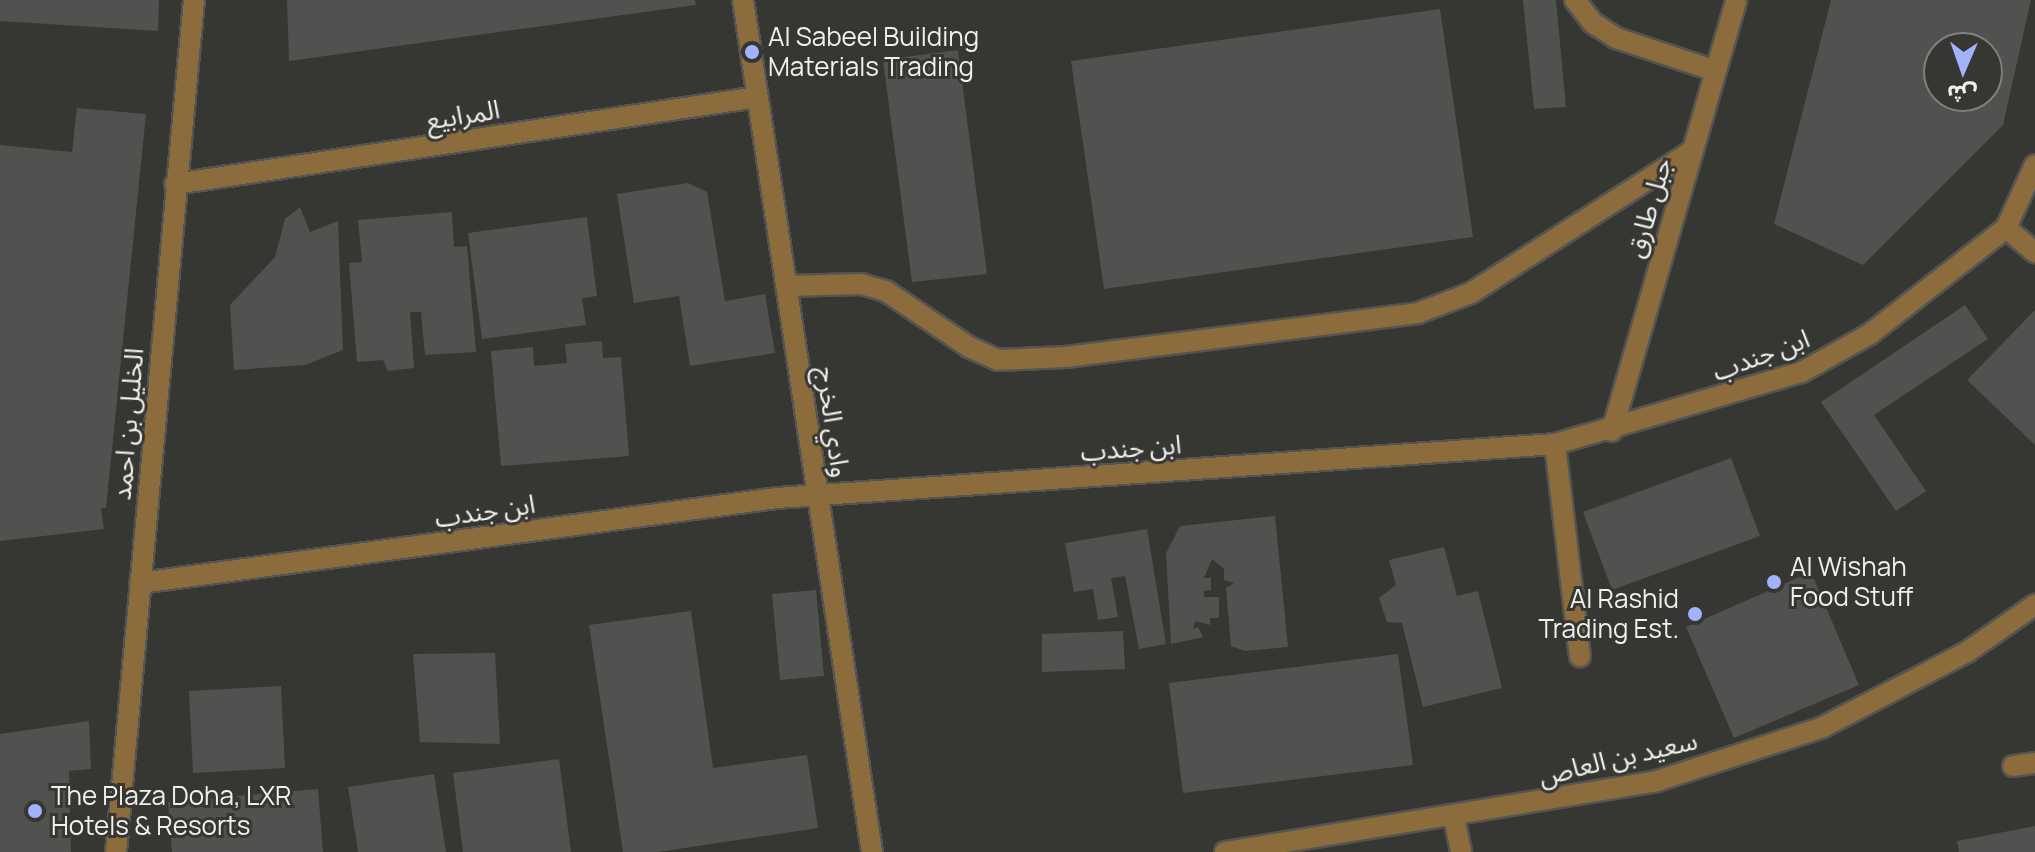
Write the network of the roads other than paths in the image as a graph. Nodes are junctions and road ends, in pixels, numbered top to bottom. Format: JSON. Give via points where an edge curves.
{"nodes":[{"id":1,"x":194,"y":0,"type":"edge"},
{"id":2,"x":743,"y":0,"type":"edge"},
{"id":3,"x":1575,"y":0,"type":"edge"},
{"id":4,"x":1736,"y":0,"type":"edge"},
{"id":5,"x":1716,"y":71,"type":"junction"},
{"id":6,"x":758,"y":97,"type":"junction"},
{"id":7,"x":1692,"y":151,"type":"junction"},
{"id":8,"x":2035,"y":165,"type":"edge"},
{"id":9,"x":175,"y":184,"type":"junction"},
{"id":10,"x":2006,"y":228,"type":"junction"},
{"id":11,"x":2035,"y":252,"type":"edge"},
{"id":12,"x":786,"y":286,"type":"junction"},
{"id":13,"x":1612,"y":431,"type":"junction"},
{"id":14,"x":1555,"y":444,"type":"junction"},
{"id":15,"x":817,"y":495,"type":"junction"},
{"id":16,"x":140,"y":583,"type":"junction"},
{"id":17,"x":2035,"y":605,"type":"edge"},
{"id":18,"x":1580,"y":657,"type":"dead end"},
{"id":19,"x":2035,"y":763,"type":"edge"},
{"id":20,"x":2013,"y":766,"type":"dead end"},
{"id":21,"x":1454,"y":818,"type":"junction"},
{"id":22,"x":116,"y":852,"type":"edge"},
{"id":23,"x":872,"y":852,"type":"edge"},
{"id":24,"x":1225,"y":852,"type":"edge"},
{"id":25,"x":1461,"y":852,"type":"edge"}],
"edges":[{"from":1,"to":9,"type":"street","name":"الخليل بن احمد"},
{"from":2,"to":6,"type":"street","name":"وادي الخرج"},
{"from":3,"to":5,"type":"street","via":[[1593,23],[1616,38]]},
{"from":4,"to":5,"type":"street","name":"جبل طارق"},
{"from":5,"to":7,"type":"street","name":"جبل طارق"},
{"from":6,"to":9,"type":"street","name":"المرابيع"},
{"from":6,"to":12,"type":"street","name":"وادي الخرج"},
{"from":7,"to":12,"type":"street","via":[[1471,293],[1418,313],[1066,357],[998,360],[969,347],[886,291],[861,284]]},
{"from":7,"to":13,"type":"street","name":"جبل طارق"},
{"from":8,"to":10,"type":"street","name":"ابن جندب"},
{"from":9,"to":16,"type":"street","name":"الخليل بن احمد"},
{"from":10,"to":11,"type":"street"},
{"from":10,"to":13,"type":"street","name":"ابن جندب","via":[[1870,334],[1802,372]]},
{"from":12,"to":15,"type":"street","name":"وادي الخرج"},
{"from":13,"to":14,"type":"street","name":"ابن جندب"},
{"from":14,"to":15,"type":"street","name":"ابن جندب"},
{"from":14,"to":18,"type":"street"},
{"from":15,"to":16,"type":"street","name":"ابن جندب"},
{"from":15,"to":23,"type":"street","name":"وادي الخرج"},
{"from":16,"to":22,"type":"street","name":"الخليل بن احمد"},
{"from":17,"to":21,"type":"street","name":"سعيد بن العاص","via":[[1967,652],[1821,728],[1657,781]]},
{"from":19,"to":20,"type":"street"},
{"from":21,"to":24,"type":"street","name":"سعيد بن العاص"},
{"from":21,"to":25,"type":"street"}]}
